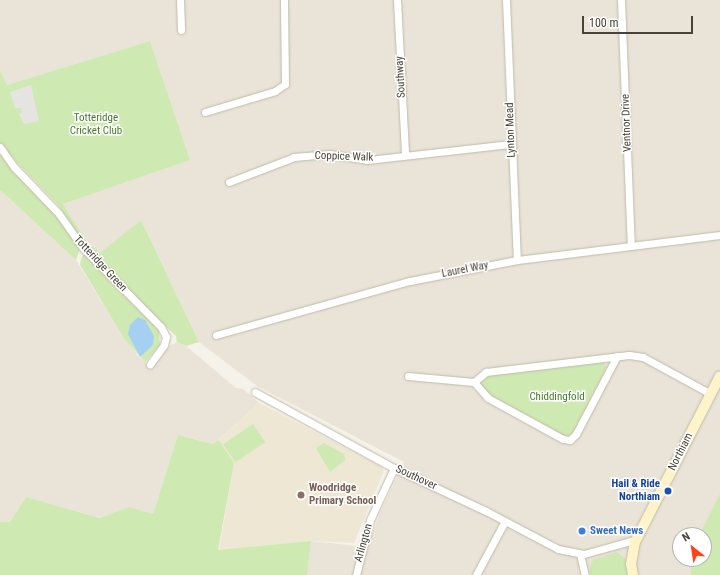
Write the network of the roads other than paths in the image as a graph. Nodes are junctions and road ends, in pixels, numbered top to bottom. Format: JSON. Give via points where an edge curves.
{"nodes":[{"id":1,"x":180,"y":0,"type":"edge"},
{"id":2,"x":284,"y":0,"type":"edge"},
{"id":3,"x":397,"y":0,"type":"edge"},
{"id":4,"x":506,"y":0,"type":"edge"},
{"id":5,"x":621,"y":0,"type":"edge"},
{"id":6,"x":181,"y":30,"type":"dead end"},
{"id":7,"x":205,"y":112,"type":"dead end"},
{"id":8,"x":511,"y":144,"type":"junction"},
{"id":9,"x":0,"y":147,"type":"edge"},
{"id":10,"x":404,"y":154,"type":"junction"},
{"id":11,"x":229,"y":182,"type":"dead end"},
{"id":12,"x":720,"y":235,"type":"edge"},
{"id":13,"x":631,"y":246,"type":"junction"},
{"id":14,"x":517,"y":260,"type":"junction"},
{"id":15,"x":216,"y":335,"type":"dead end"},
{"id":16,"x":617,"y":356,"type":"junction"},
{"id":17,"x":150,"y":364,"type":"dead end"},
{"id":18,"x":408,"y":376,"type":"dead end"},
{"id":19,"x":720,"y":376,"type":"edge"},
{"id":20,"x":474,"y":382,"type":"junction"},
{"id":21,"x":255,"y":392,"type":"dead end"},
{"id":22,"x":711,"y":394,"type":"junction"},
{"id":23,"x":394,"y":468,"type":"junction"},
{"id":24,"x":505,"y":521,"type":"junction"},
{"id":25,"x":636,"y":542,"type":"junction"},
{"id":26,"x":580,"y":554,"type":"junction"},
{"id":27,"x":356,"y":575,"type":"edge"},
{"id":28,"x":476,"y":575,"type":"edge"},
{"id":29,"x":585,"y":575,"type":"edge"},
{"id":30,"x":632,"y":575,"type":"edge"}],
"edges":[{"from":1,"to":6,"type":"street"},
{"from":2,"to":7,"type":"street","via":[[285,84],[275,91]]},
{"from":3,"to":10,"type":"street","name":"Southway"},
{"from":4,"to":8,"type":"street","name":"Lynton Mead"},
{"from":5,"to":13,"type":"street","name":"Ventnor Drive"},
{"from":8,"to":10,"type":"street","name":"Coppice Walk"},
{"from":8,"to":14,"type":"street","name":"Lynton Mead"},
{"from":9,"to":17,"type":"street","name":"Totteridge Green","via":[[14,167],[59,214],[83,248],[161,327],[166,337],[164,345]]},
{"from":10,"to":11,"type":"street","name":"Coppice Walk","via":[[368,160],[330,154],[294,157]]},
{"from":12,"to":13,"type":"street","name":"Laurel Way"},
{"from":13,"to":14,"type":"street","name":"Laurel Way"},
{"from":14,"to":15,"type":"street","name":"Laurel Way","via":[[410,281]]},
{"from":16,"to":20,"type":"street","via":[[486,372]]},
{"from":16,"to":20,"type":"street","via":[[576,434],[570,440],[563,439],[488,398]]},
{"from":16,"to":22,"type":"street","via":[[643,357]]},
{"from":18,"to":20,"type":"street"},
{"from":19,"to":22,"type":"street","name":"Northiam"},
{"from":21,"to":23,"type":"street","name":"Southover"},
{"from":22,"to":25,"type":"street","name":"Northiam"},
{"from":23,"to":24,"type":"street","name":"Southover"},
{"from":23,"to":27,"type":"street","name":"Arlington","via":[[370,520]]},
{"from":24,"to":26,"type":"street","name":"Southover","via":[[558,548]]},
{"from":24,"to":28,"type":"street"},
{"from":25,"to":26,"type":"street","name":"Southover"},
{"from":25,"to":30,"type":"street","name":"Northiam"},
{"from":26,"to":29,"type":"street"}]}
